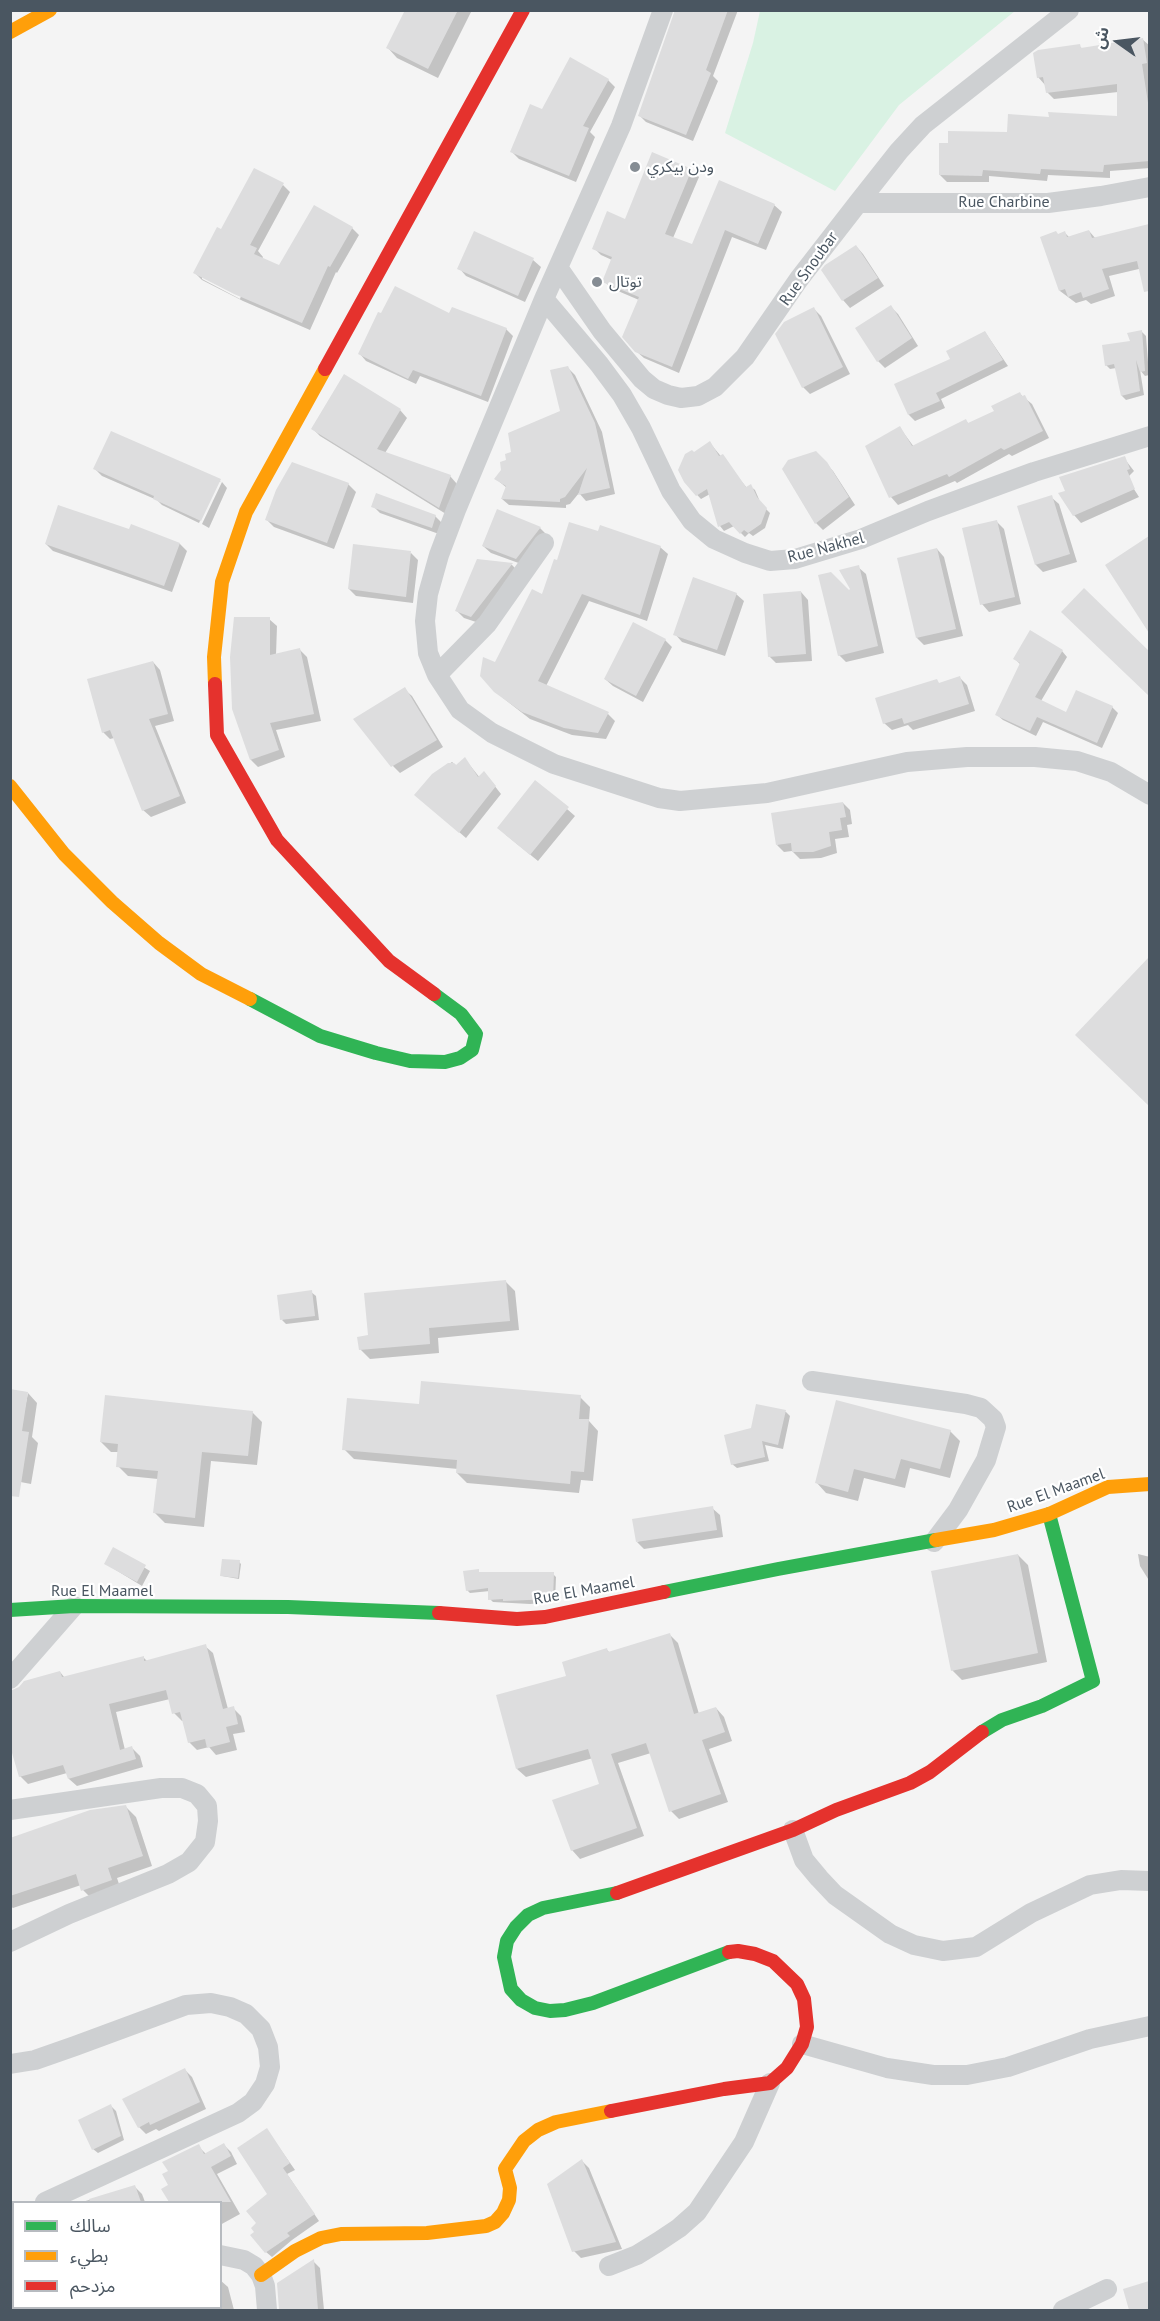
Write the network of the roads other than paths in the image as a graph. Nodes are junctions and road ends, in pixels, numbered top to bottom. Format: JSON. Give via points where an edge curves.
{"nodes":[{"id":1,"x":50,"y":10,"type":"edge"},
{"id":2,"x":524,"y":10,"type":"edge"},
{"id":3,"x":663,"y":10,"type":"edge"},
{"id":4,"x":1069,"y":10,"type":"edge"},
{"id":5,"x":10,"y":32,"type":"edge"},
{"id":6,"x":1149,"y":187,"type":"edge"},
{"id":7,"x":858,"y":203,"type":"junction"},
{"id":8,"x":559,"y":269,"type":"junction"},
{"id":9,"x":544,"y":299,"type":"junction"},
{"id":10,"x":1149,"y":436,"type":"edge"},
{"id":11,"x":544,"y":543,"type":"dead end"},
{"id":12,"x":437,"y":675,"type":"junction"},
{"id":13,"x":10,"y":786,"type":"edge"},
{"id":14,"x":1149,"y":795,"type":"edge"},
{"id":15,"x":812,"y":1381,"type":"dead end"},
{"id":16,"x":1149,"y":1484,"type":"edge"},
{"id":17,"x":1048,"y":1514,"type":"junction"},
{"id":18,"x":934,"y":1542,"type":"junction"},
{"id":19,"x":74,"y":1606,"type":"junction"},
{"id":20,"x":10,"y":1610,"type":"edge"},
{"id":21,"x":10,"y":1679,"type":"edge"},
{"id":22,"x":10,"y":1810,"type":"edge"},
{"id":23,"x":793,"y":1830,"type":"junction"},
{"id":24,"x":1149,"y":1881,"type":"edge"},
{"id":25,"x":10,"y":1942,"type":"edge"},
{"id":26,"x":1149,"y":2026,"type":"edge"},
{"id":27,"x":802,"y":2044,"type":"junction"},
{"id":28,"x":10,"y":2064,"type":"edge"},
{"id":29,"x":770,"y":2083,"type":"junction"},
{"id":30,"x":47,"y":2201,"type":"edge"},
{"id":31,"x":222,"y":2255,"type":"edge"},
{"id":32,"x":609,"y":2266,"type":"dead end"},
{"id":33,"x":261,"y":2275,"type":"junction"},
{"id":34,"x":1107,"y":2289,"type":"dead end"},
{"id":35,"x":267,"y":2310,"type":"edge"},
{"id":36,"x":1063,"y":2310,"type":"edge"}],
"edges":[{"from":1,"to":5,"type":"street"},
{"from":2,"to":13,"type":"street","via":[[246,512],[222,582],[214,657],[217,735],[277,840],[389,961],[466,1019],[476,1034],[472,1050],[445,1062],[410,1061],[376,1053],[320,1036],[201,974],[112,902],[64,854]]},
{"from":3,"to":8,"type":"street","via":[[621,126]]},
{"from":4,"to":7,"type":"street","name":"Rue Snoubar","via":[[923,125]]},
{"from":6,"to":7,"type":"street","name":"Rue Charbine","via":[[1048,203]]},
{"from":7,"to":8,"type":"street","name":"Rue Snoubar","via":[[745,357],[715,387],[698,396],[668,395],[642,379],[620,355]]},
{"from":8,"to":9,"type":"street"},
{"from":9,"to":10,"type":"street","name":"Rue Nakhel","via":[[622,395],[692,521],[714,539],[770,561],[795,559],[861,540],[1034,472]]},
{"from":9,"to":12,"type":"street","via":[[439,555],[425,621],[428,653]]},
{"from":11,"to":12,"type":"street","via":[[487,624]]},
{"from":12,"to":14,"type":"street","via":[[460,710],[492,733],[554,764],[659,798],[680,801],[767,793],[907,762],[967,757],[1077,760],[1111,772]]},
{"from":15,"to":18,"type":"street","via":[[966,1404],[981,1408],[993,1419],[996,1427],[986,1460],[958,1510]]},
{"from":16,"to":17,"type":"street","name":"Rue El Maamel","via":[[1108,1487]]},
{"from":17,"to":18,"type":"street","name":"Rue El Maamel"},
{"from":17,"to":23,"type":"street","via":[[1093,1681],[987,1728],[910,1783]]},
{"from":18,"to":19,"type":"street","name":"Rue El Maamel","via":[[778,1569],[545,1617],[517,1619],[345,1608]]},
{"from":19,"to":20,"type":"street","name":"Rue El Maamel"},
{"from":19,"to":21,"type":"street"},
{"from":22,"to":25,"type":"street","via":[[182,1788],[197,1794],[207,1806],[208,1821],[205,1842],[189,1862]]},
{"from":23,"to":24,"type":"street","via":[[804,1860],[835,1895],[890,1934],[914,1945],[943,1951],[976,1947],[1090,1885]]},
{"from":23,"to":27,"type":"street","via":[[620,1892],[543,1908],[516,1927],[507,1941],[504,1957],[511,1989],[521,2000],[535,2008],[565,2010],[724,1953],[755,1954],[773,1961],[797,1984],[807,2013]]},
{"from":26,"to":27,"type":"street","via":[[967,2075],[933,2076],[887,2068]]},
{"from":27,"to":29,"type":"street","via":[[787,2068]]},
{"from":28,"to":30,"type":"street","via":[[35,2060],[186,2004],[211,2003],[246,2014],[261,2029],[268,2047],[270,2067],[265,2084],[253,2102],[238,2113]]},
{"from":29,"to":32,"type":"street","via":[[744,2142],[697,2212],[679,2229],[644,2251]]},
{"from":29,"to":33,"type":"street","via":[[556,2122],[538,2130],[514,2154],[505,2169],[510,2188],[508,2200],[495,2222],[437,2233],[341,2234],[321,2238]]},
{"from":31,"to":33,"type":"street","via":[[244,2260]]},
{"from":33,"to":35,"type":"street"},
{"from":34,"to":36,"type":"street"}]}
